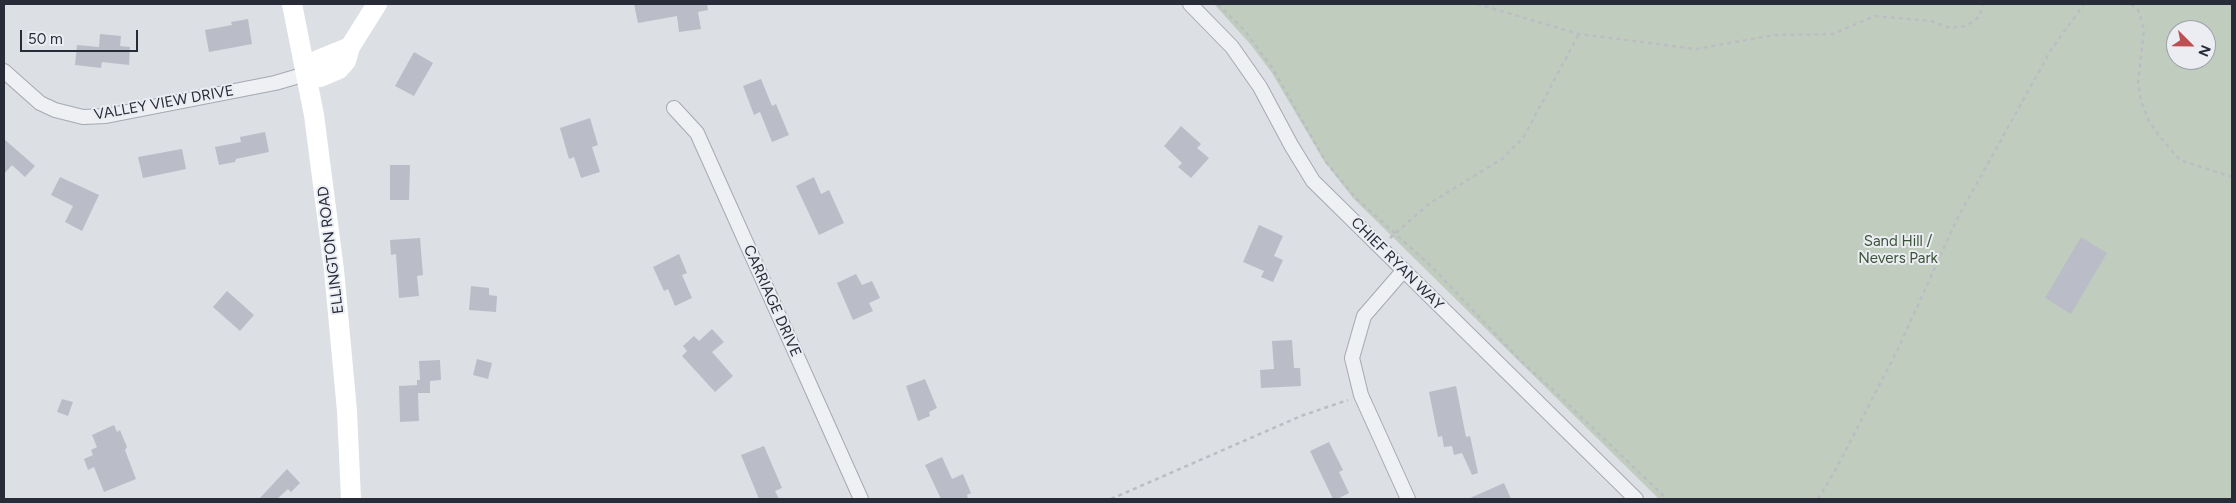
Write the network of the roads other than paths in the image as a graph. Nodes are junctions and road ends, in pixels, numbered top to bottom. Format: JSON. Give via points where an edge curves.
{"nodes":[{"id":1,"x":292,"y":4,"type":"edge"},
{"id":2,"x":377,"y":4,"type":"edge"},
{"id":3,"x":1190,"y":4,"type":"edge"},
{"id":4,"x":4,"y":71,"type":"edge"},
{"id":5,"x":306,"y":74,"type":"junction"},
{"id":6,"x":674,"y":108,"type":"dead end"},
{"id":7,"x":1403,"y":271,"type":"junction"},
{"id":8,"x":351,"y":499,"type":"edge"},
{"id":9,"x":861,"y":499,"type":"edge"},
{"id":10,"x":1408,"y":499,"type":"edge"},
{"id":11,"x":1636,"y":499,"type":"edge"}],
"edges":[{"from":1,"to":5,"type":"main road","name":"ELLINGTON ROAD"},
{"from":2,"to":5,"type":"main road","via":[[350,47],[318,60]]},
{"from":3,"to":7,"type":"street","name":"CHIEF RYAN WAY","via":[[1232,47],[1260,87],[1313,181]]},
{"from":4,"to":5,"type":"street","name":"VALLEY VIEW DRIVE","via":[[40,102],[55,110],[83,117],[106,116]]},
{"from":5,"to":8,"type":"main road","name":"ELLINGTON ROAD","via":[[334,270],[347,411]]},
{"from":6,"to":9,"type":"street","name":"CARRIAGE DRIVE","via":[[697,133]]},
{"from":7,"to":10,"type":"street","via":[[1363,319],[1352,358],[1361,395]]},
{"from":7,"to":11,"type":"street","name":"CHIEF RYAN WAY"}]}
